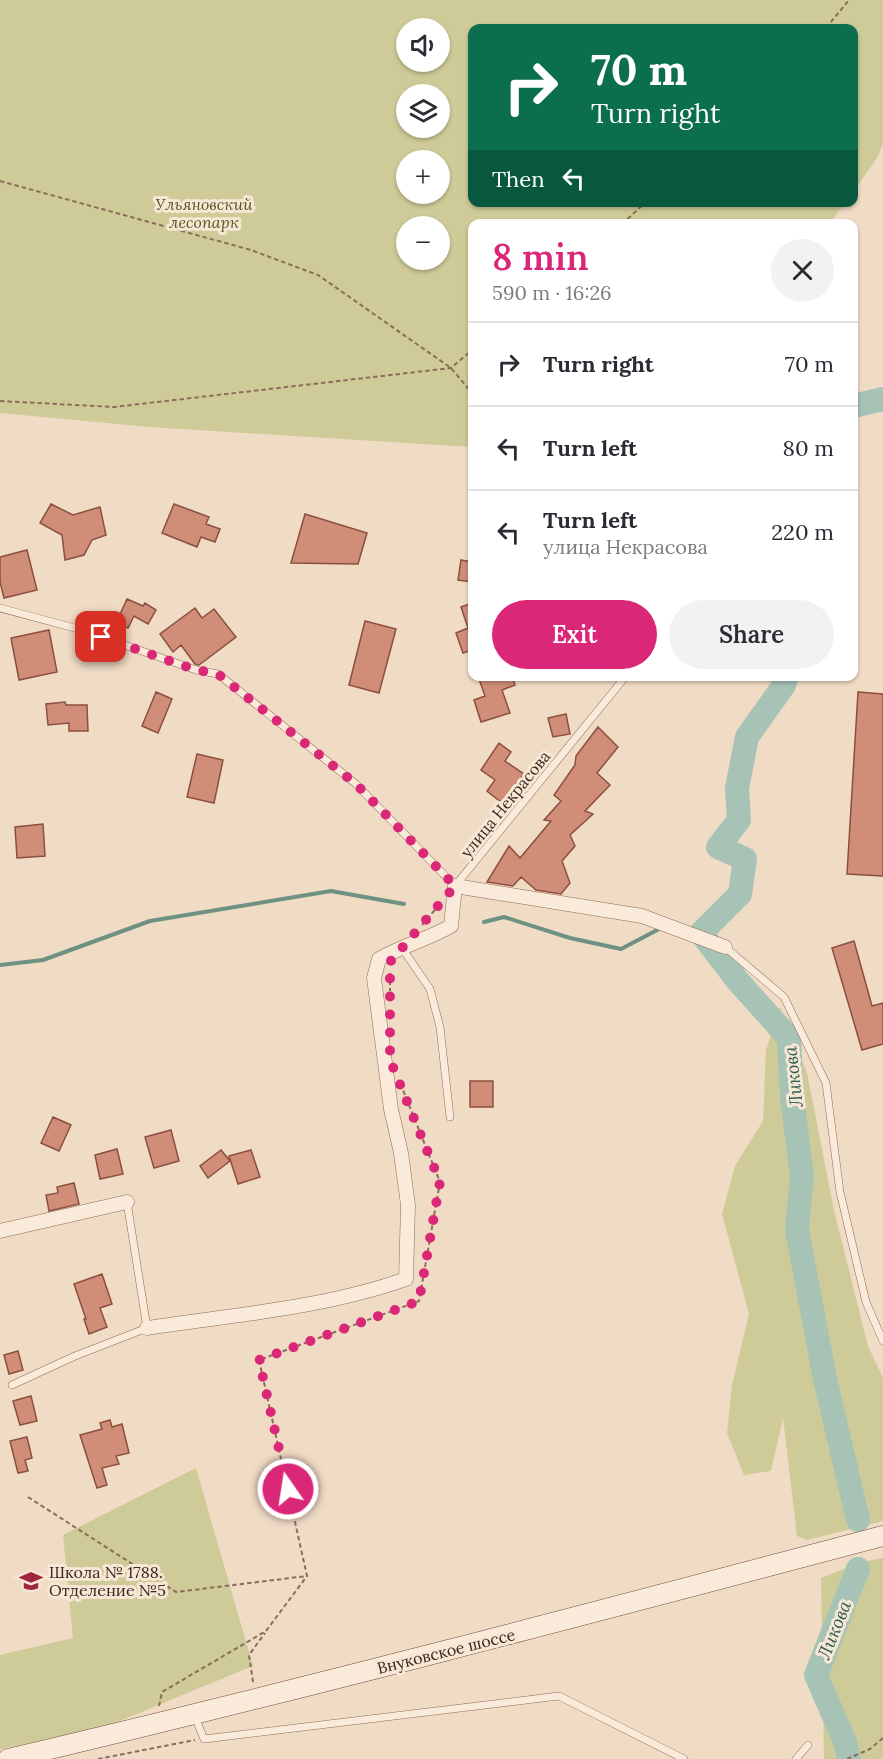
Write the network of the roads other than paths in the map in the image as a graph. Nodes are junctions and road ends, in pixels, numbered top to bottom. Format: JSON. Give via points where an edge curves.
{"nodes":[{"id":1,"x":0,"y":608,"type":"edge"},
{"id":2,"x":622,"y":681,"type":"edge"},
{"id":3,"x":455,"y":886,"type":"junction"},
{"id":4,"x":725,"y":947,"type":"joint"},
{"id":5,"x":402,"y":948,"type":"junction"},
{"id":6,"x":450,"y":1117,"type":"dead end"},
{"id":7,"x":127,"y":1202,"type":"joint"},
{"id":8,"x":0,"y":1232,"type":"edge"},
{"id":9,"x":147,"y":1328,"type":"junction"},
{"id":10,"x":883,"y":1341,"type":"edge"},
{"id":11,"x":12,"y":1385,"type":"dead end"},
{"id":12,"x":883,"y":1536,"type":"edge"},
{"id":13,"x":194,"y":1715,"type":"junction"},
{"id":14,"x":808,"y":1745,"type":"dead end"},
{"id":15,"x":8,"y":1759,"type":"edge"},
{"id":16,"x":684,"y":1759,"type":"edge"},
{"id":17,"x":796,"y":1759,"type":"edge"}],
"edges":[{"from":1,"to":3,"type":"lane","via":[[218,674],[356,784]]},
{"from":2,"to":3,"type":"lane","name":"улица Некрасова"},
{"from":3,"to":4,"type":"street","via":[[642,916]]},
{"from":3,"to":5,"type":"street","via":[[451,927]]},
{"from":4,"to":10,"type":"lane","via":[[784,997],[826,1083],[840,1192],[866,1302]]},
{"from":5,"to":6,"type":"lane","via":[[430,989],[440,1027]]},
{"from":5,"to":9,"type":"street","via":[[379,959],[374,978],[408,1205],[406,1279],[371,1291]]},
{"from":7,"to":8,"type":"street"},
{"from":7,"to":9,"type":"lane"},
{"from":9,"to":11,"type":"lane"},
{"from":12,"to":13,"type":"main road","name":"Внуковское шоссе"},
{"from":13,"to":15,"type":"main road","name":"Внуковское шоссе"},
{"from":13,"to":16,"type":"lane","via":[[204,1739],[559,1696]]},
{"from":14,"to":17,"type":"lane"}]}
